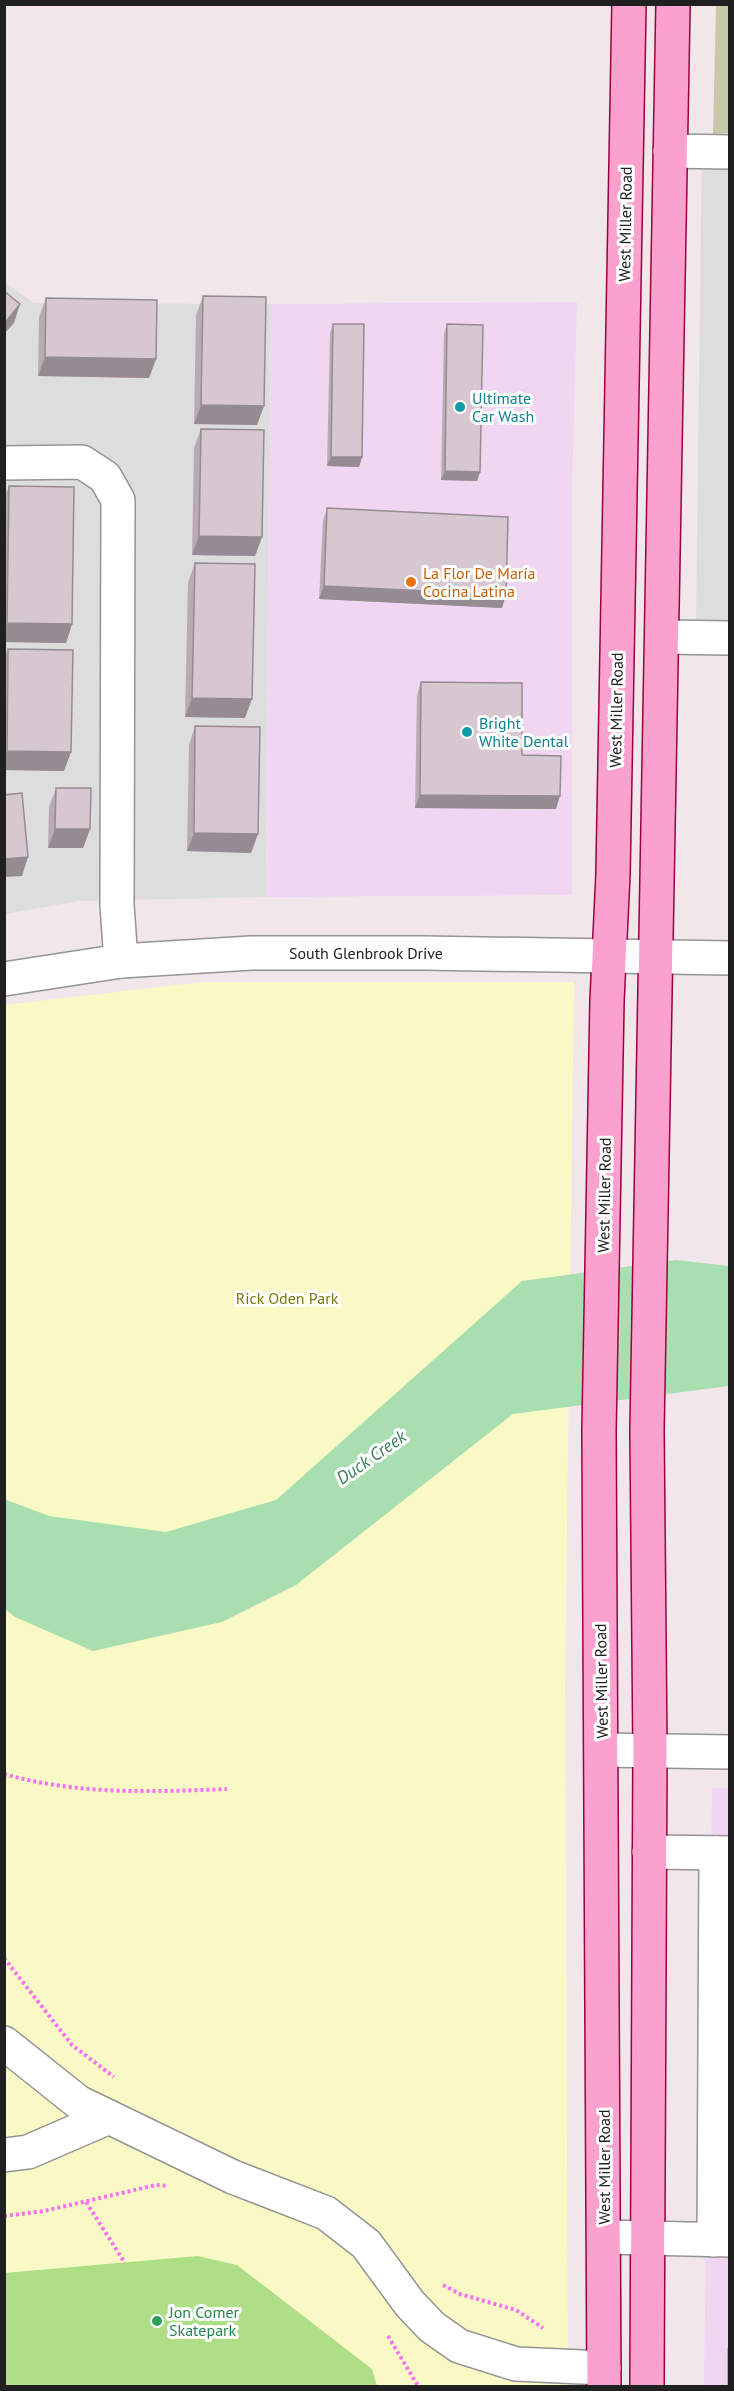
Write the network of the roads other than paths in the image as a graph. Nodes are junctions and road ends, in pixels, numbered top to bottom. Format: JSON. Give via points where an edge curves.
{"nodes":[{"id":1,"x":629,"y":4,"type":"edge"},
{"id":2,"x":673,"y":4,"type":"edge"},
{"id":3,"x":670,"y":151,"type":"junction"},
{"id":4,"x":729,"y":152,"type":"edge"},
{"id":5,"x":4,"y":463,"type":"edge"},
{"id":6,"x":662,"y":638,"type":"junction"},
{"id":7,"x":729,"y":638,"type":"edge"},
{"id":8,"x":609,"y":956,"type":"junction"},
{"id":9,"x":657,"y":957,"type":"junction"},
{"id":10,"x":729,"y":958,"type":"edge"},
{"id":11,"x":121,"y":961,"type":"junction"},
{"id":12,"x":4,"y":979,"type":"edge"},
{"id":13,"x":602,"y":1750,"type":"junction"},
{"id":14,"x":650,"y":1750,"type":"junction"},
{"id":15,"x":729,"y":1752,"type":"edge"},
{"id":16,"x":649,"y":1852,"type":"junction"},
{"id":17,"x":723,"y":1853,"type":"edge"},
{"id":18,"x":4,"y":2043,"type":"edge"},
{"id":19,"x":110,"y":2117,"type":"junction"},
{"id":20,"x":4,"y":2155,"type":"edge"},
{"id":21,"x":722,"y":2157,"type":"edge"},
{"id":22,"x":604,"y":2237,"type":"junction"},
{"id":23,"x":648,"y":2239,"type":"junction"},
{"id":24,"x":722,"y":2240,"type":"edge"},
{"id":25,"x":604,"y":2377,"type":"edge"},
{"id":26,"x":647,"y":2386,"type":"edge"}],
"edges":[{"from":1,"to":8,"type":"main road","name":"West Miller Road"},
{"from":2,"to":3,"type":"main road"},
{"from":3,"to":4,"type":"street"},
{"from":3,"to":6,"type":"main road"},
{"from":5,"to":11,"type":"street","via":[[82,462],[105,477],[118,500],[117,905]]},
{"from":6,"to":7,"type":"street"},
{"from":6,"to":9,"type":"main road"},
{"from":8,"to":9,"type":"street","name":"South Glenbrook Drive"},
{"from":8,"to":11,"type":"street","name":"South Glenbrook Drive","via":[[251,953]]},
{"from":8,"to":13,"type":"main road","name":"West Miller Road","via":[[599,1431]]},
{"from":9,"to":10,"type":"street","name":"South Glenbrook Drive"},
{"from":9,"to":14,"type":"main road","via":[[647,1430]]},
{"from":11,"to":12,"type":"street","name":"South Glenbrook Drive"},
{"from":13,"to":14,"type":"street"},
{"from":13,"to":22,"type":"main road","name":"West Miller Road"},
{"from":14,"to":15,"type":"street"},
{"from":14,"to":16,"type":"main road"},
{"from":16,"to":17,"type":"street"},
{"from":16,"to":23,"type":"main road"},
{"from":17,"to":21,"type":"street"},
{"from":18,"to":19,"type":"street","via":[[78,2102]]},
{"from":19,"to":20,"type":"street","via":[[28,2152]]},
{"from":19,"to":25,"type":"street","via":[[233,2177],[326,2213],[366,2244],[410,2304],[432,2327],[459,2346],[516,2364]]},
{"from":21,"to":24,"type":"street"},
{"from":22,"to":23,"type":"street"},
{"from":22,"to":25,"type":"main road","name":"West Miller Road"},
{"from":23,"to":24,"type":"street"},
{"from":23,"to":26,"type":"main road"}]}
